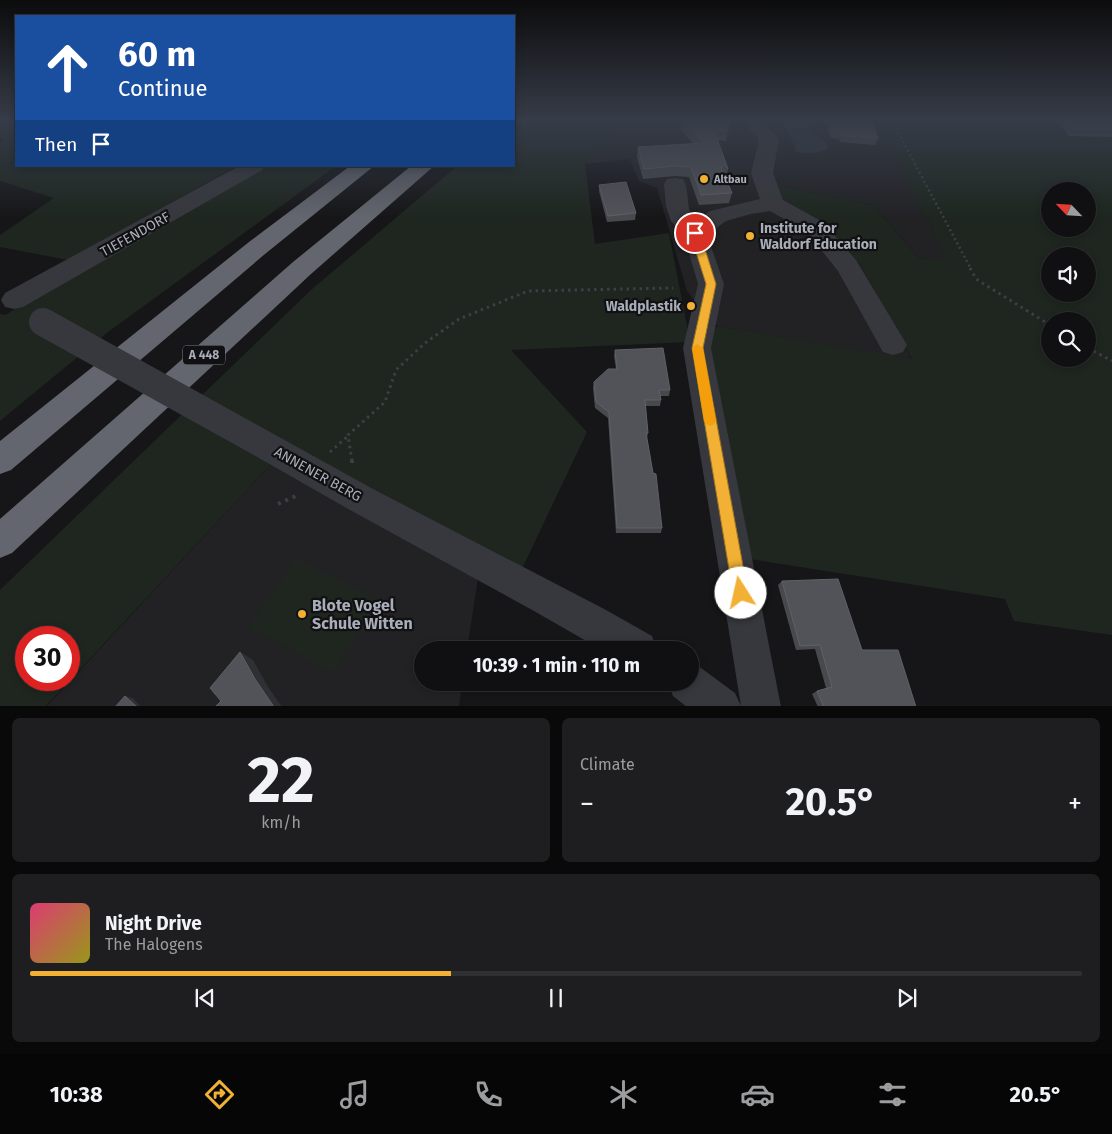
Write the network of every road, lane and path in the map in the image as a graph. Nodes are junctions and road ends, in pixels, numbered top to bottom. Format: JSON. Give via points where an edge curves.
{"nodes":[{"id":1,"x":767,"y":152,"type":"edge"},
{"id":2,"x":909,"y":152,"type":"edge"},
{"id":3,"x":253,"y":167,"type":"edge"},
{"id":4,"x":363,"y":167,"type":"edge"},
{"id":5,"x":423,"y":167,"type":"edge"},
{"id":6,"x":675,"y":184,"type":"dead end"},
{"id":7,"x":773,"y":204,"type":"junction"},
{"id":8,"x":695,"y":233,"type":"junction"},
{"id":9,"x":673,"y":288,"type":"dead end"},
{"id":10,"x":7,"y":299,"type":"edge"},
{"id":11,"x":1041,"y":319,"type":"edge"},
{"id":12,"x":893,"y":345,"type":"dead end"},
{"id":13,"x":1096,"y":352,"type":"edge"},
{"id":14,"x":1112,"y":361,"type":"edge"},
{"id":15,"x":348,"y":435,"type":"junction"},
{"id":16,"x":326,"y":456,"type":"dead end"},
{"id":17,"x":0,"y":460,"type":"edge"},
{"id":18,"x":302,"y":494,"type":"dead end"},
{"id":19,"x":356,"y":496,"type":"junction"},
{"id":20,"x":278,"y":504,"type":"dead end"},
{"id":21,"x":0,"y":541,"type":"edge"},
{"id":22,"x":623,"y":641,"type":"edge"},
{"id":23,"x":699,"y":691,"type":"edge"},
{"id":24,"x":721,"y":706,"type":"edge"},
{"id":25,"x":761,"y":706,"type":"edge"}],
"edges":[{"from":1,"to":7,"type":"street","via":[[762,173]]},
{"from":2,"to":11,"type":"path","via":[[976,279]]},
{"from":3,"to":10,"type":"street","name":"TIEFENDORF"},
{"from":4,"to":17,"type":"highway","via":[[257,248]]},
{"from":5,"to":21,"type":"highway","number":"A 448","via":[[295,274]]},
{"from":6,"to":8,"type":"street","via":[[682,221]]},
{"from":7,"to":8,"type":"street","via":[[718,216]]},
{"from":7,"to":12,"type":"street","via":[[815,226],[847,266]]},
{"from":8,"to":25,"type":"street","via":[[711,284],[697,348]]},
{"from":9,"to":15,"type":"path","via":[[528,291],[459,319],[425,343],[396,370],[386,402]]},
{"from":10,"to":19,"type":"street","name":"ANNENER BERG","bridge":true},
{"from":13,"to":14,"type":"path"},
{"from":15,"to":16,"type":"path"},
{"from":15,"to":19,"type":"path"},
{"from":18,"to":20,"type":"path"},
{"from":19,"to":22,"type":"street","name":"ANNENER BERG","via":[[575,612]]},
{"from":23,"to":24,"type":"street"}]}
